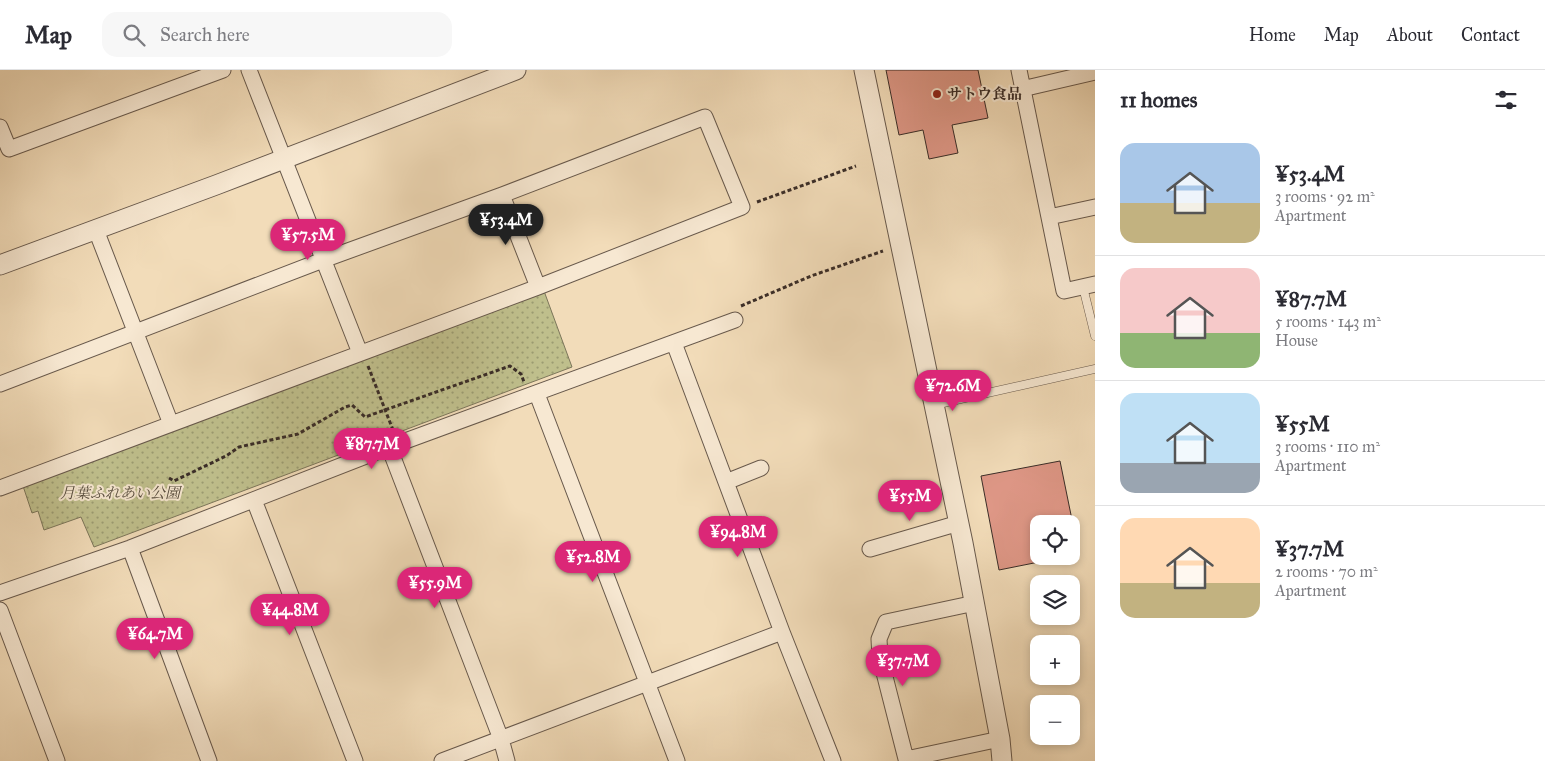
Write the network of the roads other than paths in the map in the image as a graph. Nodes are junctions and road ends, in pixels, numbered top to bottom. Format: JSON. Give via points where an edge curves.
{"nodes":[{"id":1,"x":223,"y":70,"type":"edge"},
{"id":2,"x":249,"y":70,"type":"edge"},
{"id":3,"x":864,"y":70,"type":"edge"},
{"id":4,"x":1019,"y":70,"type":"edge"},
{"id":5,"x":512,"y":71,"type":"edge"},
{"id":6,"x":1095,"y":72,"type":"edge"},
{"id":7,"x":1022,"y":89,"type":"junction"},
{"id":8,"x":0,"y":127,"type":"edge"},
{"id":9,"x":284,"y":158,"type":"junction"},
{"id":10,"x":502,"y":195,"type":"junction"},
{"id":11,"x":1095,"y":207,"type":"edge"},
{"id":12,"x":1049,"y":217,"type":"junction"},
{"id":13,"x":96,"y":230,"type":"junction"},
{"id":14,"x":323,"y":260,"type":"junction"},
{"id":15,"x":0,"y":265,"type":"edge"},
{"id":16,"x":1089,"y":285,"type":"edge"},
{"id":17,"x":538,"y":287,"type":"junction"},
{"id":18,"x":735,"y":320,"type":"road end"},
{"id":19,"x":135,"y":334,"type":"junction"},
{"id":20,"x":1095,"y":336,"type":"edge"},
{"id":21,"x":674,"y":343,"type":"junction"},
{"id":22,"x":361,"y":352,"type":"junction"},
{"id":23,"x":1095,"y":369,"type":"edge"},
{"id":24,"x":0,"y":384,"type":"edge"},
{"id":25,"x":533,"y":395,"type":"junction"},
{"id":26,"x":934,"y":404,"type":"junction"},
{"id":27,"x":171,"y":424,"type":"junction"},
{"id":28,"x":394,"y":446,"type":"junction"},
{"id":29,"x":761,"y":468,"type":"dead end"},
{"id":30,"x":726,"y":482,"type":"junction"},
{"id":31,"x":0,"y":488,"type":"edge"},
{"id":32,"x":254,"y":500,"type":"junction"},
{"id":33,"x":959,"y":523,"type":"junction"},
{"id":34,"x":130,"y":548,"type":"junction"},
{"id":35,"x":870,"y":549,"type":"dead end"},
{"id":36,"x":0,"y":593,"type":"edge"},
{"id":37,"x":975,"y":603,"type":"junction"},
{"id":38,"x":0,"y":610,"type":"edge"},
{"id":39,"x":782,"y":632,"type":"junction"},
{"id":40,"x":646,"y":683,"type":"junction"},
{"id":41,"x":501,"y":739,"type":"junction"},
{"id":42,"x":1000,"y":739,"type":"junction"},
{"id":43,"x":57,"y":761,"type":"edge"},
{"id":44,"x":209,"y":761,"type":"edge"},
{"id":45,"x":355,"y":761,"type":"edge"},
{"id":46,"x":442,"y":761,"type":"edge"},
{"id":47,"x":508,"y":761,"type":"edge"},
{"id":48,"x":677,"y":761,"type":"edge"},
{"id":49,"x":834,"y":761,"type":"edge"},
{"id":50,"x":1002,"y":761,"type":"edge"}],
"edges":[{"from":1,"to":8,"type":"street","via":[[9,149]]},
{"from":2,"to":9,"type":"street"},
{"from":3,"to":26,"type":"street"},
{"from":4,"to":7,"type":"street"},
{"from":5,"to":9,"type":"street"},
{"from":6,"to":7,"type":"street"},
{"from":7,"to":12,"type":"street"},
{"from":9,"to":13,"type":"street"},
{"from":9,"to":14,"type":"street"},
{"from":10,"to":14,"type":"street"},
{"from":10,"to":17,"type":"street"},
{"from":10,"to":17,"type":"street","via":[[705,117],[742,207]]},
{"from":11,"to":12,"type":"street"},
{"from":12,"to":16,"type":"street","via":[[1064,291]]},
{"from":13,"to":15,"type":"street"},
{"from":13,"to":19,"type":"street"},
{"from":14,"to":19,"type":"street"},
{"from":14,"to":22,"type":"street"},
{"from":16,"to":20,"type":"lane"},
{"from":17,"to":22,"type":"street"},
{"from":18,"to":21,"type":"street"},
{"from":19,"to":24,"type":"street"},
{"from":19,"to":27,"type":"street"},
{"from":21,"to":25,"type":"street"},
{"from":21,"to":30,"type":"street"},
{"from":22,"to":27,"type":"street"},
{"from":23,"to":26,"type":"lane"},
{"from":25,"to":28,"type":"street"},
{"from":25,"to":40,"type":"street"},
{"from":26,"to":33,"type":"street"},
{"from":27,"to":31,"type":"street"},
{"from":28,"to":32,"type":"street"},
{"from":28,"to":41,"type":"street"},
{"from":29,"to":30,"type":"street"},
{"from":30,"to":39,"type":"street"},
{"from":32,"to":34,"type":"street"},
{"from":32,"to":45,"type":"street"},
{"from":33,"to":35,"type":"street"},
{"from":33,"to":37,"type":"street"},
{"from":34,"to":36,"type":"street"},
{"from":34,"to":44,"type":"street"},
{"from":37,"to":42,"type":"street"},
{"from":37,"to":42,"type":"street","via":[[886,622],[879,640],[880,657],[906,759]]},
{"from":38,"to":43,"type":"street"},
{"from":39,"to":40,"type":"street"},
{"from":39,"to":49,"type":"street"},
{"from":40,"to":41,"type":"street"},
{"from":40,"to":48,"type":"street"},
{"from":41,"to":46,"type":"street"},
{"from":41,"to":47,"type":"street"},
{"from":42,"to":50,"type":"street"}]}
